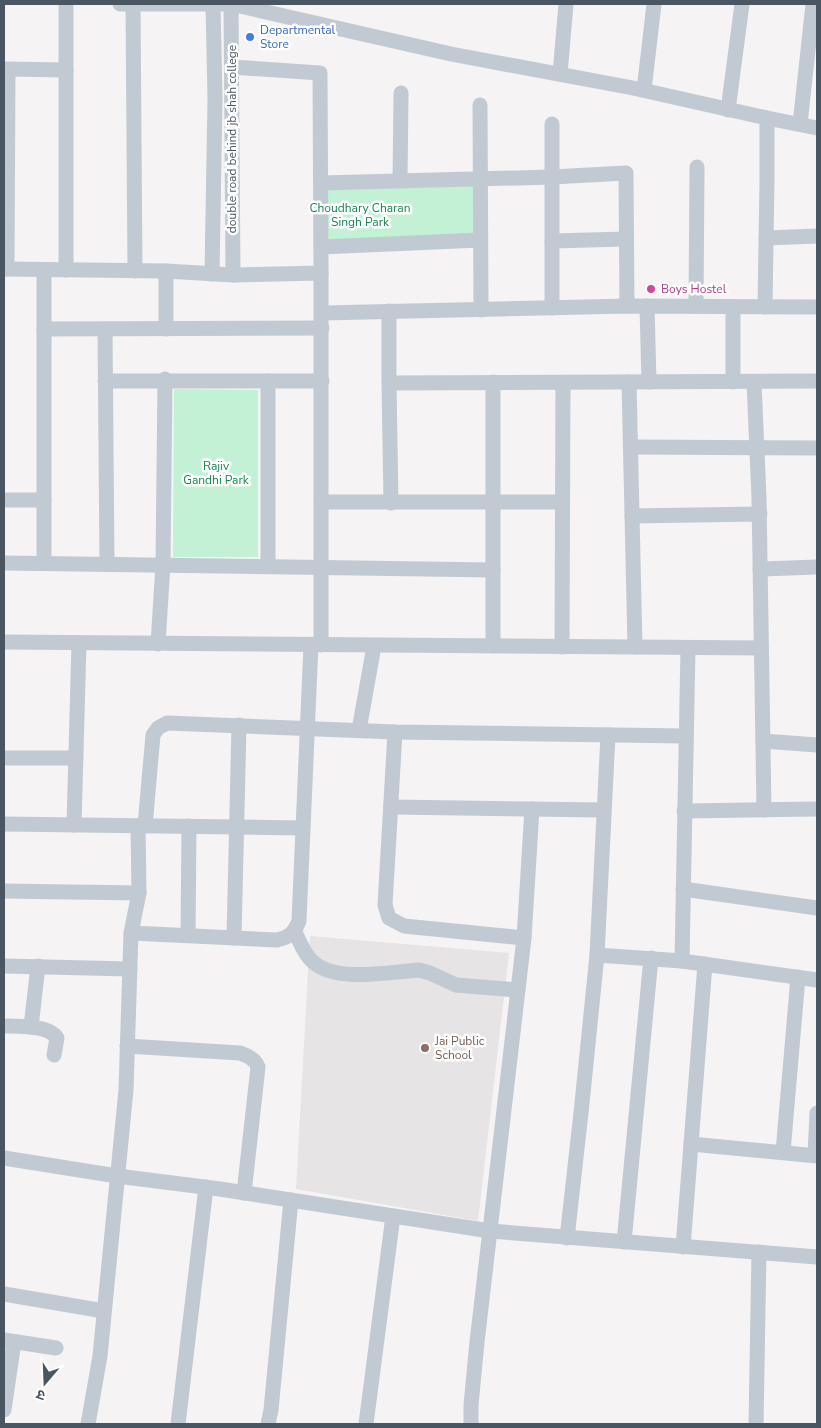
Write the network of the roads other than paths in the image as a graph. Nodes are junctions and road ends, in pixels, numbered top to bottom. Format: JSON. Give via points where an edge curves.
{"nodes":[{"id":1,"x":66,"y":4,"type":"edge"},
{"id":2,"x":120,"y":4,"type":"edge"},
{"id":3,"x":133,"y":4,"type":"edge"},
{"id":4,"x":213,"y":4,"type":"edge"},
{"id":5,"x":231,"y":4,"type":"edge"},
{"id":6,"x":566,"y":4,"type":"edge"},
{"id":7,"x":654,"y":4,"type":"edge"},
{"id":8,"x":742,"y":4,"type":"edge"},
{"id":9,"x":813,"y":4,"type":"edge"},
{"id":10,"x":232,"y":67,"type":"junction"},
{"id":11,"x":6,"y":70,"type":"edge"},
{"id":12,"x":66,"y":70,"type":"junction"},
{"id":13,"x":560,"y":74,"type":"junction"},
{"id":14,"x":612,"y":84,"type":"junction"},
{"id":15,"x":644,"y":90,"type":"junction"},
{"id":16,"x":401,"y":93,"type":"dead end"},
{"id":17,"x":696,"y":102,"type":"junction"},
{"id":18,"x":480,"y":105,"type":"dead end"},
{"id":19,"x":728,"y":110,"type":"junction"},
{"id":20,"x":766,"y":118,"type":"junction"},
{"id":21,"x":552,"y":124,"type":"dead end"},
{"id":22,"x":800,"y":124,"type":"junction"},
{"id":23,"x":817,"y":128,"type":"edge"},
{"id":24,"x":697,"y":167,"type":"dead end"},
{"id":25,"x":552,"y":177,"type":"junction"},
{"id":26,"x":480,"y":179,"type":"junction"},
{"id":27,"x":400,"y":181,"type":"junction"},
{"id":28,"x":320,"y":183,"type":"junction"},
{"id":29,"x":817,"y":236,"type":"edge"},
{"id":30,"x":766,"y":238,"type":"junction"},
{"id":31,"x":626,"y":239,"type":"junction"},
{"id":32,"x":480,"y":240,"type":"junction"},
{"id":33,"x":552,"y":241,"type":"junction"},
{"id":34,"x":321,"y":247,"type":"junction"},
{"id":35,"x":5,"y":269,"type":"edge"},
{"id":36,"x":44,"y":270,"type":"junction"},
{"id":37,"x":66,"y":270,"type":"junction"},
{"id":38,"x":135,"y":271,"type":"junction"},
{"id":39,"x":166,"y":271,"type":"junction"},
{"id":40,"x":321,"y":273,"type":"junction"},
{"id":41,"x":212,"y":274,"type":"junction"},
{"id":42,"x":233,"y":275,"type":"junction"},
{"id":43,"x":627,"y":306,"type":"junction"},
{"id":44,"x":647,"y":306,"type":"junction"},
{"id":45,"x":696,"y":306,"type":"junction"},
{"id":46,"x":732,"y":307,"type":"junction"},
{"id":47,"x":765,"y":307,"type":"junction"},
{"id":48,"x":817,"y":307,"type":"edge"},
{"id":49,"x":552,"y":308,"type":"junction"},
{"id":50,"x":481,"y":310,"type":"junction"},
{"id":51,"x":389,"y":311,"type":"junction"},
{"id":52,"x":322,"y":320,"type":"junction"},
{"id":53,"x":166,"y":328,"type":"junction"},
{"id":54,"x":44,"y":329,"type":"junction"},
{"id":55,"x":105,"y":329,"type":"junction"},
{"id":56,"x":105,"y":380,"type":"junction"},
{"id":57,"x":166,"y":380,"type":"junction"},
{"id":58,"x":268,"y":381,"type":"junction"},
{"id":59,"x":322,"y":381,"type":"junction"},
{"id":60,"x":817,"y":381,"type":"edge"},
{"id":61,"x":493,"y":382,"type":"junction"},
{"id":62,"x":563,"y":382,"type":"junction"},
{"id":63,"x":629,"y":382,"type":"junction"},
{"id":64,"x":649,"y":382,"type":"junction"},
{"id":65,"x":733,"y":382,"type":"junction"},
{"id":66,"x":754,"y":382,"type":"junction"},
{"id":67,"x":388,"y":383,"type":"junction"},
{"id":68,"x":630,"y":447,"type":"junction"},
{"id":69,"x":757,"y":447,"type":"junction"},
{"id":70,"x":817,"y":448,"type":"edge"},
{"id":71,"x":4,"y":500,"type":"edge"},
{"id":72,"x":44,"y":500,"type":"junction"},
{"id":73,"x":322,"y":502,"type":"junction"},
{"id":74,"x":562,"y":502,"type":"junction"},
{"id":75,"x":391,"y":503,"type":"junction"},
{"id":76,"x":493,"y":503,"type":"junction"},
{"id":77,"x":760,"y":514,"type":"junction"},
{"id":78,"x":632,"y":516,"type":"junction"},
{"id":79,"x":4,"y":563,"type":"edge"},
{"id":80,"x":44,"y":563,"type":"junction"},
{"id":81,"x":107,"y":564,"type":"junction"},
{"id":82,"x":163,"y":564,"type":"junction"},
{"id":83,"x":268,"y":566,"type":"junction"},
{"id":84,"x":322,"y":566,"type":"junction"},
{"id":85,"x":817,"y":567,"type":"edge"},
{"id":86,"x":760,"y":569,"type":"junction"},
{"id":87,"x":493,"y":570,"type":"junction"},
{"id":88,"x":4,"y":642,"type":"edge"},
{"id":89,"x":79,"y":643,"type":"junction"},
{"id":90,"x":158,"y":644,"type":"junction"},
{"id":91,"x":316,"y":645,"type":"junction"},
{"id":92,"x":374,"y":646,"type":"junction"},
{"id":93,"x":493,"y":646,"type":"junction"},
{"id":94,"x":562,"y":647,"type":"junction"},
{"id":95,"x":635,"y":647,"type":"junction"},
{"id":96,"x":688,"y":648,"type":"junction"},
{"id":97,"x":762,"y":648,"type":"junction"},
{"id":98,"x":239,"y":725,"type":"junction"},
{"id":99,"x":308,"y":727,"type":"junction"},
{"id":100,"x":359,"y":730,"type":"junction"},
{"id":101,"x":395,"y":732,"type":"junction"},
{"id":102,"x":608,"y":735,"type":"junction"},
{"id":103,"x":685,"y":736,"type":"junction"},
{"id":104,"x":763,"y":741,"type":"junction"},
{"id":105,"x":817,"y":745,"type":"edge"},
{"id":106,"x":4,"y":758,"type":"edge"},
{"id":107,"x":76,"y":758,"type":"junction"},
{"id":108,"x":391,"y":807,"type":"junction"},
{"id":109,"x":532,"y":809,"type":"junction"},
{"id":110,"x":604,"y":810,"type":"junction"},
{"id":111,"x":764,"y":810,"type":"junction"},
{"id":112,"x":817,"y":810,"type":"edge"},
{"id":113,"x":684,"y":812,"type":"junction"},
{"id":114,"x":4,"y":824,"type":"edge"},
{"id":115,"x":74,"y":825,"type":"junction"},
{"id":116,"x":141,"y":826,"type":"junction"},
{"id":117,"x":189,"y":826,"type":"junction"},
{"id":118,"x":238,"y":827,"type":"junction"},
{"id":119,"x":303,"y":828,"type":"junction"},
{"id":120,"x":683,"y":889,"type":"junction"},
{"id":121,"x":4,"y":891,"type":"edge"},
{"id":122,"x":139,"y":893,"type":"junction"},
{"id":123,"x":817,"y":908,"type":"edge"},
{"id":124,"x":295,"y":932,"type":"junction"},
{"id":125,"x":132,"y":933,"type":"junction"},
{"id":126,"x":188,"y":935,"type":"junction"},
{"id":127,"x":234,"y":938,"type":"junction"},
{"id":128,"x":524,"y":938,"type":"junction"},
{"id":129,"x":596,"y":955,"type":"junction"},
{"id":130,"x":651,"y":958,"type":"junction"},
{"id":131,"x":682,"y":961,"type":"junction"},
{"id":132,"x":705,"y":964,"type":"junction"},
{"id":133,"x":4,"y":966,"type":"edge"},
{"id":134,"x":38,"y":966,"type":"junction"},
{"id":135,"x":130,"y":969,"type":"junction"},
{"id":136,"x":798,"y":977,"type":"junction"},
{"id":137,"x":817,"y":980,"type":"edge"},
{"id":138,"x":518,"y":990,"type":"junction"},
{"id":139,"x":4,"y":1026,"type":"edge"},
{"id":140,"x":31,"y":1027,"type":"junction"},
{"id":141,"x":127,"y":1046,"type":"junction"},
{"id":142,"x":54,"y":1054,"type":"dead end"},
{"id":143,"x":817,"y":1113,"type":"edge"},
{"id":144,"x":691,"y":1144,"type":"junction"},
{"id":145,"x":783,"y":1152,"type":"junction"},
{"id":146,"x":816,"y":1156,"type":"edge"},
{"id":147,"x":4,"y":1158,"type":"edge"},
{"id":148,"x":117,"y":1176,"type":"junction"},
{"id":149,"x":206,"y":1187,"type":"junction"},
{"id":150,"x":244,"y":1193,"type":"junction"},
{"id":151,"x":291,"y":1200,"type":"junction"},
{"id":152,"x":393,"y":1216,"type":"junction"},
{"id":153,"x":490,"y":1231,"type":"junction"},
{"id":154,"x":567,"y":1238,"type":"junction"},
{"id":155,"x":624,"y":1242,"type":"junction"},
{"id":156,"x":683,"y":1247,"type":"junction"},
{"id":157,"x":759,"y":1252,"type":"junction"},
{"id":158,"x":817,"y":1257,"type":"edge"},
{"id":159,"x":4,"y":1294,"type":"edge"},
{"id":160,"x":104,"y":1311,"type":"junction"},
{"id":161,"x":9,"y":1341,"type":"edge"},
{"id":162,"x":56,"y":1348,"type":"dead end"},
{"id":163,"x":4,"y":1410,"type":"edge"},
{"id":164,"x":88,"y":1424,"type":"edge"},
{"id":165,"x":178,"y":1424,"type":"edge"},
{"id":166,"x":268,"y":1424,"type":"edge"},
{"id":167,"x":366,"y":1424,"type":"edge"},
{"id":168,"x":471,"y":1424,"type":"edge"},
{"id":169,"x":756,"y":1424,"type":"edge"}],
"edges":[{"from":1,"to":12,"type":"street"},
{"from":2,"to":3,"type":"street"},
{"from":3,"to":4,"type":"street"},
{"from":3,"to":38,"type":"street"},
{"from":4,"to":5,"type":"street"},
{"from":4,"to":41,"type":"street"},
{"from":5,"to":10,"type":"street","name":"double road behind jb shah college"},
{"from":5,"to":13,"type":"street","via":[[451,54]]},
{"from":6,"to":13,"type":"street"},
{"from":7,"to":15,"type":"street"},
{"from":8,"to":19,"type":"street"},
{"from":9,"to":22,"type":"street"},
{"from":10,"to":28,"type":"street","via":[[320,73]]},
{"from":10,"to":42,"type":"street","name":"double road behind jb shah college"},
{"from":11,"to":12,"type":"street"},
{"from":11,"to":35,"type":"street"},
{"from":12,"to":37,"type":"street"},
{"from":13,"to":14,"type":"street"},
{"from":14,"to":15,"type":"street"},
{"from":14,"to":17,"type":"street"},
{"from":15,"to":17,"type":"street"},
{"from":16,"to":27,"type":"street"},
{"from":17,"to":19,"type":"street"},
{"from":18,"to":26,"type":"street"},
{"from":19,"to":20,"type":"street"},
{"from":20,"to":22,"type":"street"},
{"from":20,"to":30,"type":"street"},
{"from":21,"to":25,"type":"street"},
{"from":22,"to":23,"type":"street"},
{"from":24,"to":45,"type":"street"},
{"from":25,"to":26,"type":"street"},
{"from":25,"to":31,"type":"street","via":[[626,173]]},
{"from":25,"to":33,"type":"street"},
{"from":26,"to":27,"type":"street"},
{"from":26,"to":32,"type":"street"},
{"from":27,"to":28,"type":"street"},
{"from":28,"to":34,"type":"street"},
{"from":29,"to":30,"type":"street"},
{"from":30,"to":47,"type":"street"},
{"from":31,"to":33,"type":"street"},
{"from":31,"to":43,"type":"street"},
{"from":32,"to":34,"type":"street"},
{"from":32,"to":50,"type":"street"},
{"from":33,"to":49,"type":"street"},
{"from":34,"to":40,"type":"street"},
{"from":35,"to":36,"type":"street"},
{"from":36,"to":37,"type":"street"},
{"from":36,"to":54,"type":"street"},
{"from":37,"to":38,"type":"street"},
{"from":38,"to":39,"type":"street"},
{"from":39,"to":41,"type":"street"},
{"from":39,"to":53,"type":"street"},
{"from":40,"to":42,"type":"street"},
{"from":40,"to":52,"type":"street"},
{"from":41,"to":42,"type":"street"},
{"from":43,"to":44,"type":"street"},
{"from":43,"to":49,"type":"street"},
{"from":44,"to":45,"type":"street"},
{"from":44,"to":64,"type":"street"},
{"from":45,"to":46,"type":"street"},
{"from":46,"to":47,"type":"street"},
{"from":46,"to":65,"type":"street"},
{"from":47,"to":48,"type":"street"},
{"from":49,"to":50,"type":"street"},
{"from":50,"to":51,"type":"street"},
{"from":51,"to":52,"type":"street"},
{"from":51,"to":67,"type":"street"},
{"from":52,"to":53,"type":"street"},
{"from":52,"to":59,"type":"street"},
{"from":53,"to":55,"type":"street"},
{"from":54,"to":55,"type":"street"},
{"from":54,"to":72,"type":"street"},
{"from":55,"to":56,"type":"street"},
{"from":56,"to":57,"type":"street"},
{"from":56,"to":81,"type":"street"},
{"from":57,"to":58,"type":"street"},
{"from":57,"to":82,"type":"street"},
{"from":58,"to":59,"type":"street"},
{"from":58,"to":83,"type":"street"},
{"from":59,"to":73,"type":"street"},
{"from":60,"to":66,"type":"street"},
{"from":61,"to":62,"type":"street"},
{"from":61,"to":67,"type":"street"},
{"from":61,"to":76,"type":"street"},
{"from":62,"to":63,"type":"street"},
{"from":62,"to":74,"type":"street"},
{"from":63,"to":64,"type":"street"},
{"from":63,"to":68,"type":"street"},
{"from":64,"to":65,"type":"street"},
{"from":65,"to":66,"type":"street"},
{"from":66,"to":69,"type":"street"},
{"from":67,"to":75,"type":"street"},
{"from":68,"to":69,"type":"street"},
{"from":68,"to":78,"type":"street"},
{"from":69,"to":70,"type":"street"},
{"from":69,"to":77,"type":"street"},
{"from":71,"to":72,"type":"street"},
{"from":72,"to":80,"type":"street"},
{"from":73,"to":75,"type":"street"},
{"from":73,"to":84,"type":"street"},
{"from":74,"to":76,"type":"street"},
{"from":74,"to":94,"type":"street"},
{"from":75,"to":76,"type":"street"},
{"from":76,"to":87,"type":"street"},
{"from":77,"to":78,"type":"street"},
{"from":77,"to":86,"type":"street"},
{"from":78,"to":95,"type":"street"},
{"from":79,"to":80,"type":"street"},
{"from":80,"to":81,"type":"street"},
{"from":81,"to":82,"type":"street"},
{"from":82,"to":83,"type":"street"},
{"from":82,"to":90,"type":"street"},
{"from":83,"to":84,"type":"street"},
{"from":84,"to":87,"type":"street"},
{"from":84,"to":91,"type":"street"},
{"from":85,"to":86,"type":"street"},
{"from":86,"to":97,"type":"street"},
{"from":87,"to":93,"type":"street"},
{"from":88,"to":89,"type":"street"},
{"from":89,"to":90,"type":"street"},
{"from":89,"to":107,"type":"street"},
{"from":90,"to":91,"type":"street"},
{"from":91,"to":92,"type":"street"},
{"from":91,"to":99,"type":"street"},
{"from":92,"to":93,"type":"street"},
{"from":92,"to":100,"type":"street"},
{"from":93,"to":94,"type":"street"},
{"from":94,"to":95,"type":"street"},
{"from":95,"to":96,"type":"street"},
{"from":96,"to":97,"type":"street"},
{"from":96,"to":103,"type":"street"},
{"from":97,"to":104,"type":"street"},
{"from":98,"to":99,"type":"street"},
{"from":98,"to":116,"type":"street","via":[[167,723],[158,728],[150,746]]},
{"from":98,"to":118,"type":"street"},
{"from":99,"to":100,"type":"street"},
{"from":99,"to":119,"type":"street"},
{"from":100,"to":101,"type":"street"},
{"from":101,"to":102,"type":"street"},
{"from":101,"to":108,"type":"street"},
{"from":102,"to":103,"type":"street"},
{"from":102,"to":110,"type":"street"},
{"from":103,"to":113,"type":"street"},
{"from":104,"to":105,"type":"street"},
{"from":104,"to":111,"type":"street"},
{"from":106,"to":107,"type":"street"},
{"from":107,"to":115,"type":"street"},
{"from":108,"to":109,"type":"street"},
{"from":108,"to":128,"type":"street","via":[[385,905],[389,918],[404,926]]},
{"from":109,"to":110,"type":"street"},
{"from":109,"to":128,"type":"street"},
{"from":110,"to":129,"type":"street"},
{"from":111,"to":112,"type":"street"},
{"from":111,"to":113,"type":"street"},
{"from":113,"to":120,"type":"street"},
{"from":114,"to":115,"type":"street"},
{"from":115,"to":116,"type":"street"},
{"from":116,"to":117,"type":"street"},
{"from":116,"to":122,"type":"street"},
{"from":117,"to":118,"type":"street"},
{"from":117,"to":126,"type":"street"},
{"from":118,"to":119,"type":"street"},
{"from":118,"to":127,"type":"street"},
{"from":119,"to":124,"type":"street","via":[[299,922]]},
{"from":120,"to":123,"type":"street"},
{"from":120,"to":131,"type":"street"},
{"from":121,"to":122,"type":"street"},
{"from":122,"to":125,"type":"street"},
{"from":124,"to":127,"type":"street","via":[[277,940]]},
{"from":124,"to":138,"type":"street","via":[[312,962],[333,973],[419,970],[456,985]]},
{"from":125,"to":126,"type":"street"},
{"from":125,"to":135,"type":"street"},
{"from":126,"to":127,"type":"street"},
{"from":128,"to":138,"type":"street"},
{"from":129,"to":130,"type":"street"},
{"from":129,"to":154,"type":"street"},
{"from":130,"to":131,"type":"street"},
{"from":130,"to":155,"type":"street"},
{"from":131,"to":132,"type":"street"},
{"from":132,"to":136,"type":"street"},
{"from":132,"to":144,"type":"street"},
{"from":133,"to":134,"type":"street"},
{"from":134,"to":135,"type":"street"},
{"from":134,"to":140,"type":"street"},
{"from":135,"to":141,"type":"street"},
{"from":136,"to":137,"type":"street"},
{"from":136,"to":145,"type":"street"},
{"from":138,"to":153,"type":"street"},
{"from":139,"to":140,"type":"street"},
{"from":140,"to":142,"type":"street","via":[[54,1033],[57,1038]]},
{"from":141,"to":148,"type":"street"},
{"from":141,"to":150,"type":"street","via":[[240,1053],[256,1062]]},
{"from":143,"to":146,"type":"street"},
{"from":144,"to":145,"type":"street"},
{"from":144,"to":156,"type":"street"},
{"from":145,"to":146,"type":"street"},
{"from":147,"to":148,"type":"street"},
{"from":148,"to":149,"type":"street"},
{"from":148,"to":160,"type":"street"},
{"from":149,"to":150,"type":"street"},
{"from":149,"to":165,"type":"street"},
{"from":150,"to":151,"type":"street"},
{"from":151,"to":152,"type":"street"},
{"from":151,"to":166,"type":"street"},
{"from":152,"to":153,"type":"street"},
{"from":152,"to":167,"type":"street"},
{"from":153,"to":154,"type":"street"},
{"from":153,"to":168,"type":"street"},
{"from":154,"to":155,"type":"street"},
{"from":155,"to":156,"type":"street"},
{"from":156,"to":157,"type":"street"},
{"from":157,"to":158,"type":"street"},
{"from":157,"to":169,"type":"street"},
{"from":159,"to":160,"type":"street"},
{"from":160,"to":164,"type":"street"},
{"from":161,"to":162,"type":"street"},
{"from":161,"to":163,"type":"street"}]}
